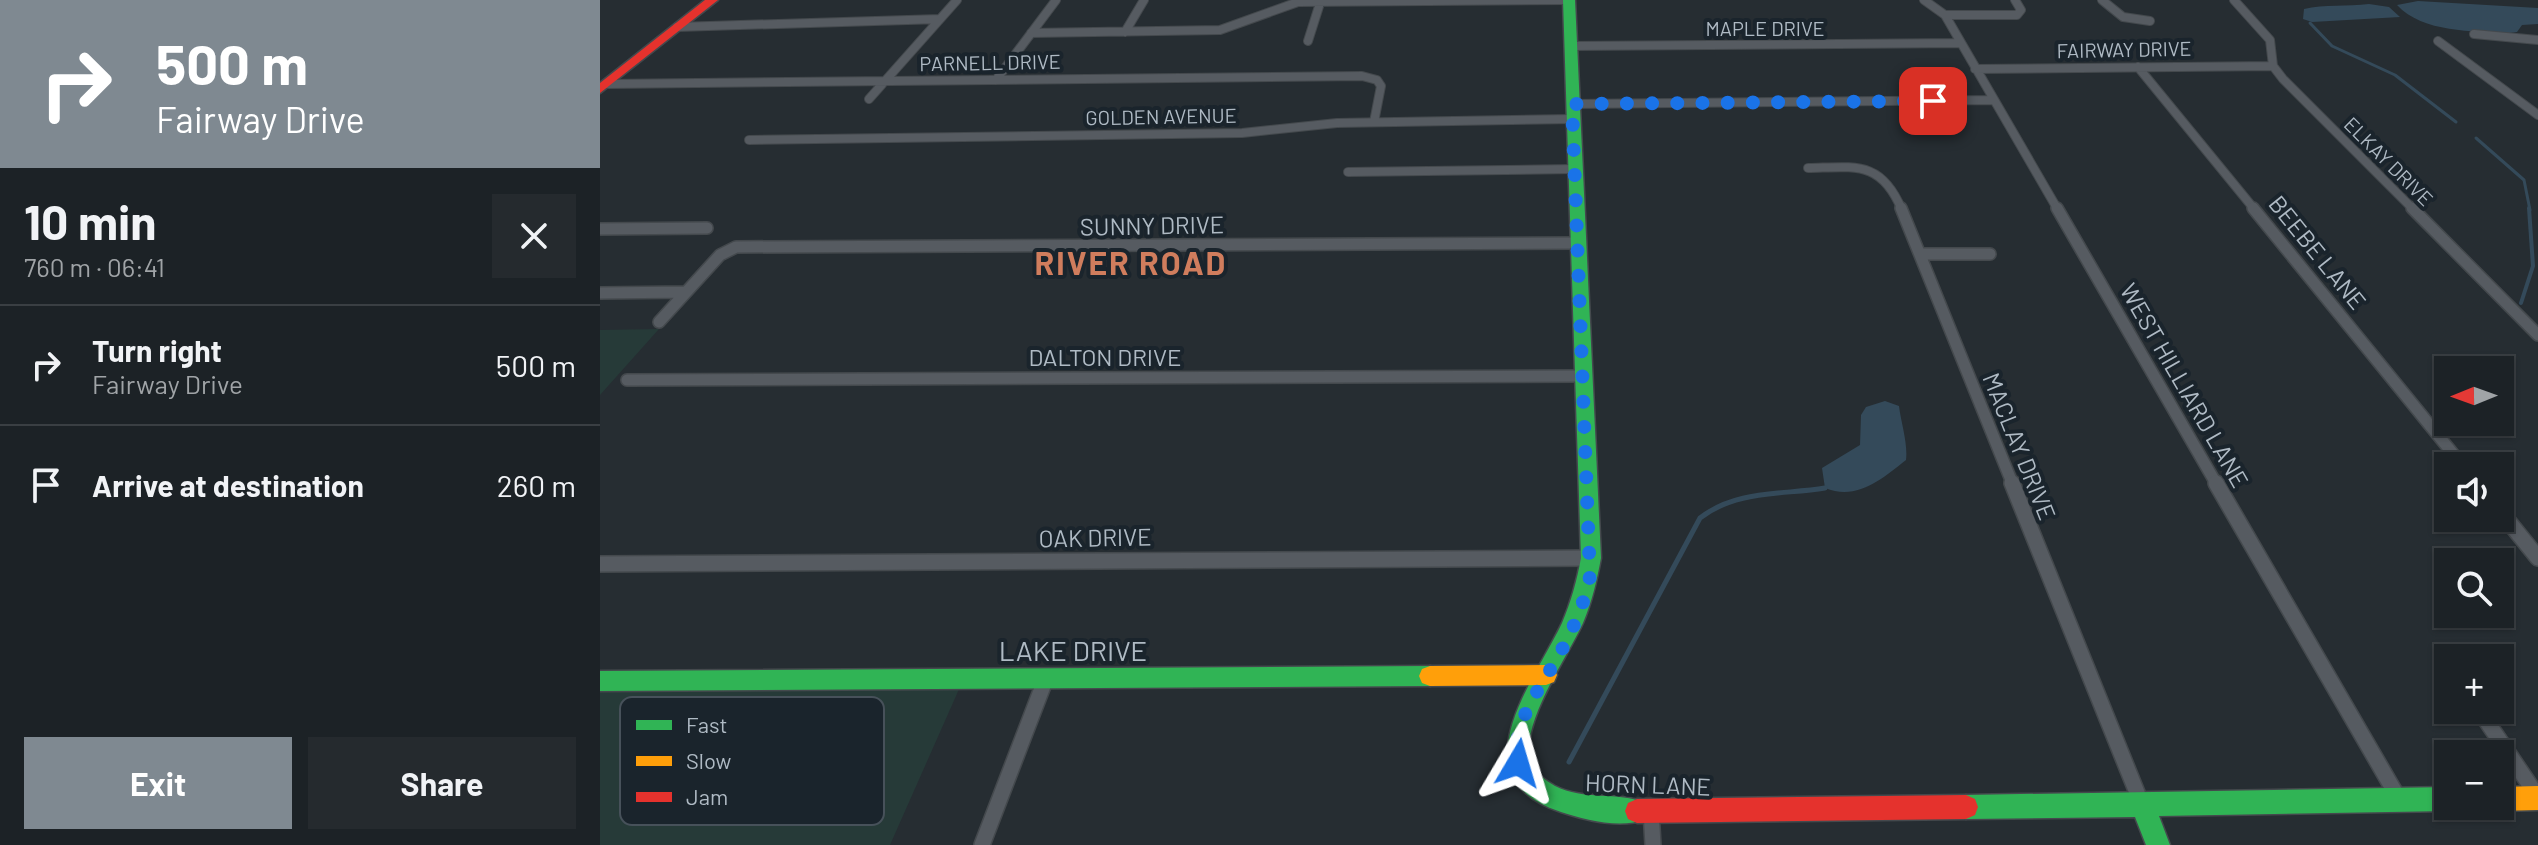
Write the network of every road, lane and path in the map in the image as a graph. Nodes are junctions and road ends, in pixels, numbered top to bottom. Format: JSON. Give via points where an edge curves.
{"nodes":[{"id":1,"x":712,"y":0,"type":"edge"},
{"id":2,"x":957,"y":0,"type":"edge"},
{"id":3,"x":1056,"y":0,"type":"edge"},
{"id":4,"x":1144,"y":0,"type":"edge"},
{"id":5,"x":1569,"y":0,"type":"edge"},
{"id":6,"x":1924,"y":0,"type":"edge"},
{"id":7,"x":2015,"y":0,"type":"edge"},
{"id":8,"x":2102,"y":0,"type":"edge"},
{"id":9,"x":2234,"y":0,"type":"edge"},
{"id":10,"x":1321,"y":1,"type":"edge"},
{"id":11,"x":1945,"y":15,"type":"junction"},
{"id":12,"x":940,"y":19,"type":"junction"},
{"id":13,"x":2150,"y":21,"type":"dead end"},
{"id":14,"x":677,"y":27,"type":"junction"},
{"id":15,"x":1125,"y":32,"type":"junction"},
{"id":16,"x":1031,"y":33,"type":"junction"},
{"id":17,"x":2474,"y":34,"type":"dead end"},
{"id":18,"x":2538,"y":40,"type":"edge"},
{"id":19,"x":1308,"y":41,"type":"dead end"},
{"id":20,"x":2438,"y":41,"type":"dead end"},
{"id":21,"x":1961,"y":43,"type":"junction"},
{"id":22,"x":1570,"y":46,"type":"junction"},
{"id":23,"x":2273,"y":66,"type":"junction"},
{"id":24,"x":2138,"y":67,"type":"junction"},
{"id":25,"x":1975,"y":69,"type":"junction"},
{"id":26,"x":996,"y":80,"type":"junction"},
{"id":27,"x":885,"y":81,"type":"junction"},
{"id":28,"x":603,"y":86,"type":"edge"},
{"id":29,"x":869,"y":99,"type":"dead end"},
{"id":30,"x":1993,"y":100,"type":"junction"},
{"id":31,"x":2525,"y":105,"type":"junction"},
{"id":32,"x":2538,"y":105,"type":"edge"},
{"id":33,"x":1572,"y":112,"type":"junction"},
{"id":34,"x":2538,"y":115,"type":"edge"},
{"id":35,"x":1374,"y":122,"type":"junction"},
{"id":36,"x":749,"y":140,"type":"dead end"},
{"id":37,"x":1808,"y":168,"type":"dead end"},
{"id":38,"x":1574,"y":169,"type":"junction"},
{"id":39,"x":1348,"y":172,"type":"dead end"},
{"id":40,"x":707,"y":228,"type":"dead end"},
{"id":41,"x":600,"y":229,"type":"edge"},
{"id":42,"x":1578,"y":243,"type":"junction"},
{"id":43,"x":1920,"y":254,"type":"junction"},
{"id":44,"x":1990,"y":254,"type":"dead end"},
{"id":45,"x":686,"y":292,"type":"junction"},
{"id":46,"x":600,"y":293,"type":"edge"},
{"id":47,"x":659,"y":322,"type":"dead end"},
{"id":48,"x":2538,"y":335,"type":"edge"},
{"id":49,"x":1582,"y":376,"type":"junction"},
{"id":50,"x":627,"y":380,"type":"dead end"},
{"id":51,"x":2452,"y":452,"type":"edge"},
{"id":52,"x":2514,"y":528,"type":"edge"},
{"id":53,"x":1591,"y":558,"type":"junction"},
{"id":54,"x":2538,"y":558,"type":"edge"},
{"id":55,"x":600,"y":564,"type":"edge"},
{"id":56,"x":1546,"y":675,"type":"junction"},
{"id":57,"x":1046,"y":678,"type":"junction"},
{"id":58,"x":600,"y":681,"type":"edge"},
{"id":59,"x":2488,"y":724,"type":"edge"},
{"id":60,"x":2538,"y":798,"type":"edge"},
{"id":61,"x":2399,"y":799,"type":"junction"},
{"id":62,"x":2434,"y":799,"type":"edge"},
{"id":63,"x":2514,"y":799,"type":"edge"},
{"id":64,"x":2142,"y":805,"type":"junction"},
{"id":65,"x":1651,"y":811,"type":"junction"},
{"id":66,"x":982,"y":845,"type":"edge"},
{"id":67,"x":1653,"y":845,"type":"edge"},
{"id":68,"x":2158,"y":845,"type":"edge"}],
"edges":[{"from":1,"to":14,"type":"street"},
{"from":2,"to":12,"type":"street"},
{"from":3,"to":16,"type":"street"},
{"from":4,"to":15,"type":"street"},
{"from":5,"to":10,"type":"street"},
{"from":5,"to":22,"type":"street","name":"HORN LANE"},
{"from":6,"to":11,"type":"street","name":"WEST HILLIARD LANE"},
{"from":7,"to":11,"type":"street","via":[[2022,16]]},
{"from":8,"to":13,"type":"street","via":[[2123,17]]},
{"from":9,"to":23,"type":"street","name":"ELKAY DRIVE","via":[[2270,40]]},
{"from":10,"to":15,"type":"street","via":[[1278,5],[1229,29]]},
{"from":10,"to":19,"type":"street"},
{"from":11,"to":21,"type":"street","name":"WEST HILLIARD LANE"},
{"from":12,"to":14,"type":"street"},
{"from":12,"to":27,"type":"street"},
{"from":14,"to":28,"type":"street"},
{"from":15,"to":16,"type":"street"},
{"from":16,"to":26,"type":"street"},
{"from":17,"to":18,"type":"street"},
{"from":20,"to":31,"type":"street"},
{"from":21,"to":22,"type":"street","name":"MAPLE DRIVE"},
{"from":21,"to":25,"type":"street","name":"WEST HILLIARD LANE"},
{"from":22,"to":33,"type":"street","name":"HORN LANE"},
{"from":23,"to":24,"type":"street","name":"FAIRWAY DRIVE"},
{"from":23,"to":48,"type":"street","name":"ELKAY DRIVE"},
{"from":24,"to":25,"type":"street","name":"FAIRWAY DRIVE"},
{"from":24,"to":51,"type":"street","name":"BEEBE LANE"},
{"from":25,"to":30,"type":"street","name":"WEST HILLIARD LANE"},
{"from":26,"to":27,"type":"street","name":"PARNELL DRIVE"},
{"from":26,"to":35,"type":"street","name":"PARNELL DRIVE","via":[[1373,78],[1381,89]]},
{"from":27,"to":28,"type":"street","name":"PARNELL DRIVE"},
{"from":27,"to":29,"type":"street"},
{"from":30,"to":33,"type":"street"},
{"from":30,"to":61,"type":"street","name":"WEST HILLIARD LANE"},
{"from":31,"to":32,"type":"street"},
{"from":31,"to":34,"type":"street"},
{"from":33,"to":35,"type":"street","name":"GOLDEN AVENUE"},
{"from":33,"to":38,"type":"street","name":"HORN LANE"},
{"from":35,"to":36,"type":"street","name":"GOLDEN AVENUE","via":[[1242,133]]},
{"from":37,"to":43,"type":"street","name":"MACLAY DRIVE","via":[[1857,168],[1888,181]]},
{"from":38,"to":39,"type":"street"},
{"from":38,"to":42,"type":"street","name":"HORN LANE"},
{"from":40,"to":41,"type":"street"},
{"from":42,"to":45,"type":"street","name":"SUNNY DRIVE","via":[[727,249]]},
{"from":42,"to":49,"type":"street","name":"HORN LANE"},
{"from":43,"to":44,"type":"street"},
{"from":43,"to":64,"type":"street","name":"MACLAY DRIVE"},
{"from":45,"to":46,"type":"street"},
{"from":45,"to":47,"type":"street"},
{"from":49,"to":50,"type":"street","name":"DALTON DRIVE"},
{"from":49,"to":53,"type":"street","name":"HORN LANE"},
{"from":52,"to":54,"type":"street"},
{"from":53,"to":55,"type":"street","name":"OAK DRIVE"},
{"from":53,"to":56,"type":"street","name":"HORN LANE","via":[[1581,606]]},
{"from":56,"to":57,"type":"street","name":"LAKE DRIVE"},
{"from":56,"to":65,"type":"street","name":"HORN LANE","via":[[1516,748],[1527,781],[1573,805]]},
{"from":57,"to":58,"type":"street","name":"LAKE DRIVE"},
{"from":57,"to":66,"type":"street"},
{"from":59,"to":60,"type":"street"},
{"from":60,"to":63,"type":"street"},
{"from":61,"to":62,"type":"street","name":"HORN LANE"},
{"from":61,"to":64,"type":"street","name":"HORN LANE"},
{"from":64,"to":65,"type":"street","name":"HORN LANE"},
{"from":64,"to":68,"type":"street"},
{"from":65,"to":67,"type":"street"}]}
